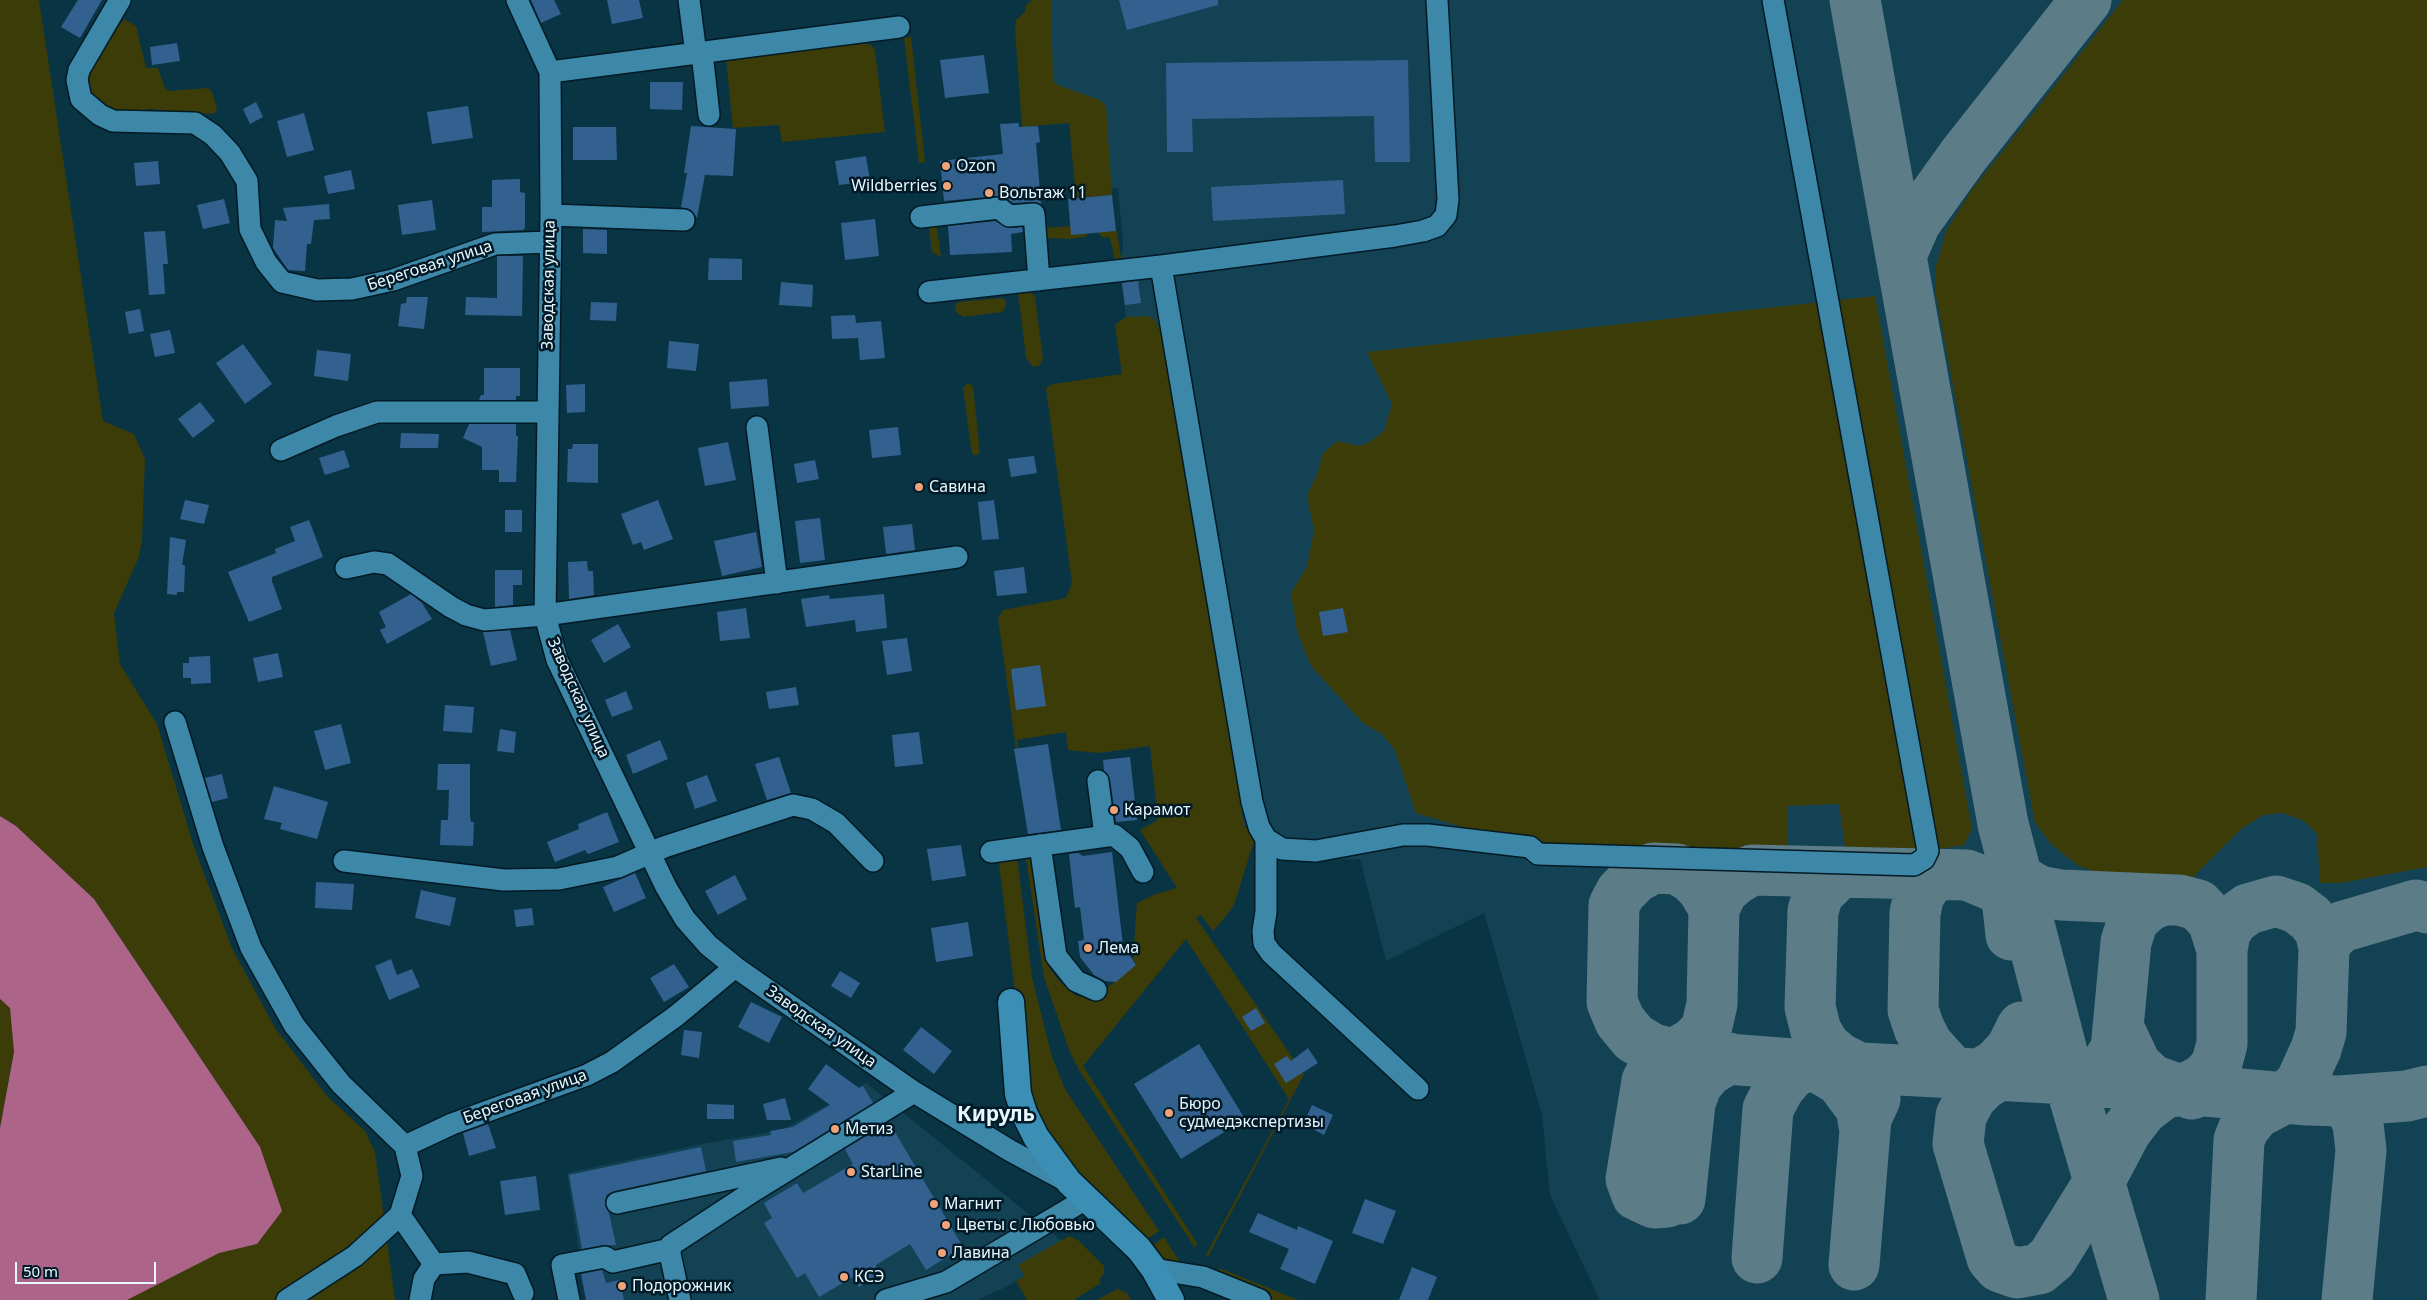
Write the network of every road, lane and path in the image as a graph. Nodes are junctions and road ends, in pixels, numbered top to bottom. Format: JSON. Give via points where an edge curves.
{"nodes":[{"id":1,"x":120,"y":0,"type":"edge"},
{"id":2,"x":517,"y":0,"type":"edge"},
{"id":3,"x":689,"y":0,"type":"edge"},
{"id":4,"x":1437,"y":0,"type":"edge"},
{"id":5,"x":1773,"y":0,"type":"edge"},
{"id":6,"x":899,"y":27,"type":"dead end"},
{"id":7,"x":699,"y":54,"type":"junction"},
{"id":8,"x":550,"y":72,"type":"junction"},
{"id":9,"x":709,"y":114,"type":"dead end"},
{"id":10,"x":551,"y":215,"type":"junction"},
{"id":11,"x":921,"y":216,"type":"dead end"},
{"id":12,"x":684,"y":220,"type":"dead end"},
{"id":13,"x":550,"y":242,"type":"junction"},
{"id":14,"x":1161,"y":266,"type":"junction"},
{"id":15,"x":1039,"y":280,"type":"junction"},
{"id":16,"x":929,"y":292,"type":"dead end"},
{"id":17,"x":547,"y":412,"type":"junction"},
{"id":18,"x":756,"y":427,"type":"dead end"},
{"id":19,"x":281,"y":450,"type":"dead end"},
{"id":20,"x":957,"y":558,"type":"dead end"},
{"id":21,"x":346,"y":568,"type":"dead end"},
{"id":22,"x":777,"y":583,"type":"junction"},
{"id":23,"x":545,"y":615,"type":"junction"},
{"id":24,"x":176,"y":722,"type":"dead end"},
{"id":25,"x":1098,"y":780,"type":"dead end"},
{"id":26,"x":1106,"y":836,"type":"junction"},
{"id":27,"x":1266,"y":839,"type":"junction"},
{"id":28,"x":1040,"y":845,"type":"junction"},
{"id":29,"x":991,"y":852,"type":"dead end"},
{"id":30,"x":651,"y":854,"type":"junction"},
{"id":31,"x":344,"y":861,"type":"dead end"},
{"id":32,"x":873,"y":861,"type":"dead end"},
{"id":33,"x":1143,"y":872,"type":"dead end"},
{"id":34,"x":735,"y":967,"type":"junction"},
{"id":35,"x":1096,"y":990,"type":"dead end"},
{"id":36,"x":1011,"y":1002,"type":"dead end"},
{"id":37,"x":1418,"y":1089,"type":"dead end"},
{"id":38,"x":914,"y":1092,"type":"junction"},
{"id":39,"x":405,"y":1146,"type":"junction"},
{"id":40,"x":796,"y":1165,"type":"junction"},
{"id":41,"x":1078,"y":1190,"type":"junction"},
{"id":42,"x":617,"y":1203,"type":"dead end"},
{"id":43,"x":400,"y":1215,"type":"junction"},
{"id":44,"x":670,"y":1249,"type":"junction"},
{"id":45,"x":434,"y":1264,"type":"junction"},
{"id":46,"x":1154,"y":1269,"type":"junction"},
{"id":47,"x":523,"y":1293,"type":"dead end"},
{"id":48,"x":287,"y":1300,"type":"edge"},
{"id":49,"x":420,"y":1300,"type":"edge"},
{"id":50,"x":569,"y":1300,"type":"edge"},
{"id":51,"x":680,"y":1300,"type":"edge"},
{"id":52,"x":886,"y":1300,"type":"edge"},
{"id":53,"x":1171,"y":1300,"type":"edge"},
{"id":54,"x":1260,"y":1300,"type":"edge"}],
"edges":[{"from":1,"to":13,"type":"street","name":"Береговая улица","via":[[79,70],[81,99],[113,121],[195,123],[213,135],[230,153],[247,181],[250,229],[266,262],[282,282],[317,290],[352,290],[393,280],[495,244]]},
{"from":2,"to":8,"type":"street","name":"Заводская улица"},
{"from":3,"to":7,"type":"street"},
{"from":4,"to":14,"type":"street","via":[[1448,199],[1446,215],[1437,226],[1395,236]]},
{"from":5,"to":27,"type":"street","via":[[1928,851],[1924,860],[1914,865],[1538,854],[1530,847],[1428,835],[1403,835],[1316,852],[1282,849]]},
{"from":6,"to":7,"type":"street"},
{"from":7,"to":8,"type":"street"},
{"from":7,"to":9,"type":"street"},
{"from":8,"to":10,"type":"street","name":"Заводская улица"},
{"from":10,"to":12,"type":"street"},
{"from":10,"to":13,"type":"street","name":"Заводская улица"},
{"from":11,"to":15,"type":"street","via":[[999,208],[1009,216],[1034,214]]},
{"from":13,"to":17,"type":"street","name":"Заводская улица"},
{"from":14,"to":15,"type":"street"},
{"from":14,"to":27,"type":"street","via":[[1252,802]]},
{"from":15,"to":16,"type":"street"},
{"from":17,"to":19,"type":"street","via":[[377,412]]},
{"from":17,"to":23,"type":"street","name":"Заводская улица"},
{"from":18,"to":22,"type":"street"},
{"from":20,"to":22,"type":"street"},
{"from":21,"to":23,"type":"street","via":[[374,562],[388,564],[466,615],[484,620]]},
{"from":22,"to":23,"type":"street"},
{"from":23,"to":30,"type":"street","name":"Заводская улица","via":[[558,660]]},
{"from":24,"to":39,"type":"street","via":[[213,847],[251,948],[294,1025],[342,1084]]},
{"from":25,"to":26,"type":"street"},
{"from":26,"to":28,"type":"street"},
{"from":26,"to":33,"type":"street","via":[[1122,839]]},
{"from":27,"to":37,"type":"street","via":[[1263,931],[1264,943],[1270,954]]},
{"from":28,"to":29,"type":"street"},
{"from":28,"to":35,"type":"street","via":[[1056,956],[1076,980]]},
{"from":30,"to":31,"type":"street","via":[[618,867],[559,879],[504,880]]},
{"from":30,"to":32,"type":"street","via":[[793,805],[812,809],[836,823]]},
{"from":30,"to":34,"type":"street","name":"Заводская улица","via":[[685,919],[708,945]]},
{"from":34,"to":38,"type":"street","name":"Заводская улица"},
{"from":34,"to":39,"type":"street","name":"Береговая улица","via":[[676,1016],[596,1071],[452,1124]]},
{"from":36,"to":41,"type":"main road","via":[[1018,1094],[1024,1114],[1036,1137]]},
{"from":38,"to":40,"type":"street"},
{"from":38,"to":41,"type":"street","name":"Заводская улица"},
{"from":39,"to":43,"type":"street","via":[[412,1176]]},
{"from":40,"to":42,"type":"street"},
{"from":40,"to":44,"type":"street","via":[[671,1245]]},
{"from":41,"to":46,"type":"main road","via":[[1139,1249]]},
{"from":41,"to":52,"type":"street","via":[[946,1282]]},
{"from":43,"to":45,"type":"street"},
{"from":43,"to":48,"type":"street","via":[[355,1256]]},
{"from":44,"to":50,"type":"street","via":[[613,1262],[605,1257],[562,1265]]},
{"from":44,"to":51,"type":"street"},
{"from":45,"to":47,"type":"street","via":[[468,1262],[515,1274]]},
{"from":45,"to":49,"type":"street","via":[[424,1279]]},
{"from":46,"to":53,"type":"main road"},
{"from":46,"to":54,"type":"street","via":[[1203,1277]]}]}
